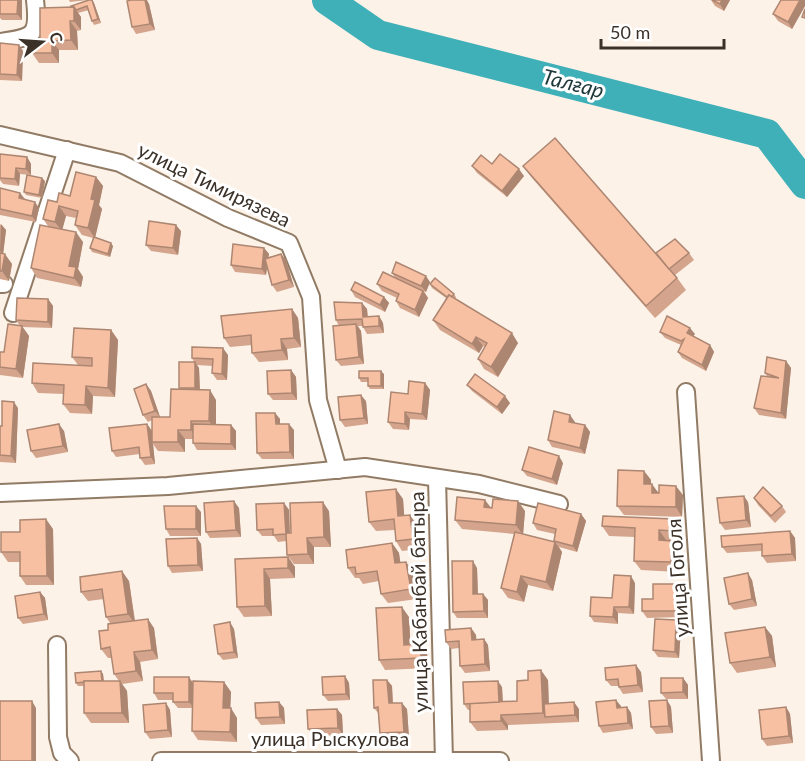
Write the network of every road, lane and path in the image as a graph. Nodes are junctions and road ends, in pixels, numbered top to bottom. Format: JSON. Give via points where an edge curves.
{"nodes":[{"id":1,"x":35,"y":0,"type":"edge"},
{"id":2,"x":0,"y":42,"type":"edge"},
{"id":3,"x":0,"y":135,"type":"edge"},
{"id":4,"x":67,"y":150,"type":"junction"},
{"id":5,"x":13,"y":313,"type":"dead end"},
{"id":6,"x":686,"y":392,"type":"dead end"},
{"id":7,"x":338,"y":470,"type":"junction"},
{"id":8,"x":437,"y":478,"type":"junction"},
{"id":9,"x":0,"y":493,"type":"edge"},
{"id":10,"x":559,"y":504,"type":"dead end"},
{"id":11,"x":57,"y":645,"type":"dead end"},
{"id":12,"x":444,"y":760,"type":"edge"},
{"id":13,"x":70,"y":761,"type":"edge"},
{"id":14,"x":161,"y":761,"type":"edge"},
{"id":15,"x":500,"y":761,"type":"edge"},
{"id":16,"x":711,"y":761,"type":"edge"}],
"edges":[{"from":1,"to":2,"type":"street","via":[[38,23],[31,35]]},
{"from":3,"to":4,"type":"street","name":"улица Тимирязева"},
{"from":4,"to":5,"type":"street"},
{"from":4,"to":7,"type":"street","name":"улица Тимирязева","via":[[120,163],[228,218],[288,243],[311,297],[318,400]]},
{"from":6,"to":16,"type":"street","name":"улица Гоголя"},
{"from":7,"to":8,"type":"street","via":[[365,467]]},
{"from":7,"to":9,"type":"street","via":[[168,486]]},
{"from":8,"to":10,"type":"street"},
{"from":8,"to":12,"type":"street","name":"улица Кабанбай батыра"},
{"from":11,"to":13,"type":"street","via":[[58,737],[62,753]]},
{"from":12,"to":14,"type":"street","name":"улица Рыскулова"},
{"from":12,"to":15,"type":"street","name":"улица Рыскулова"}]}
